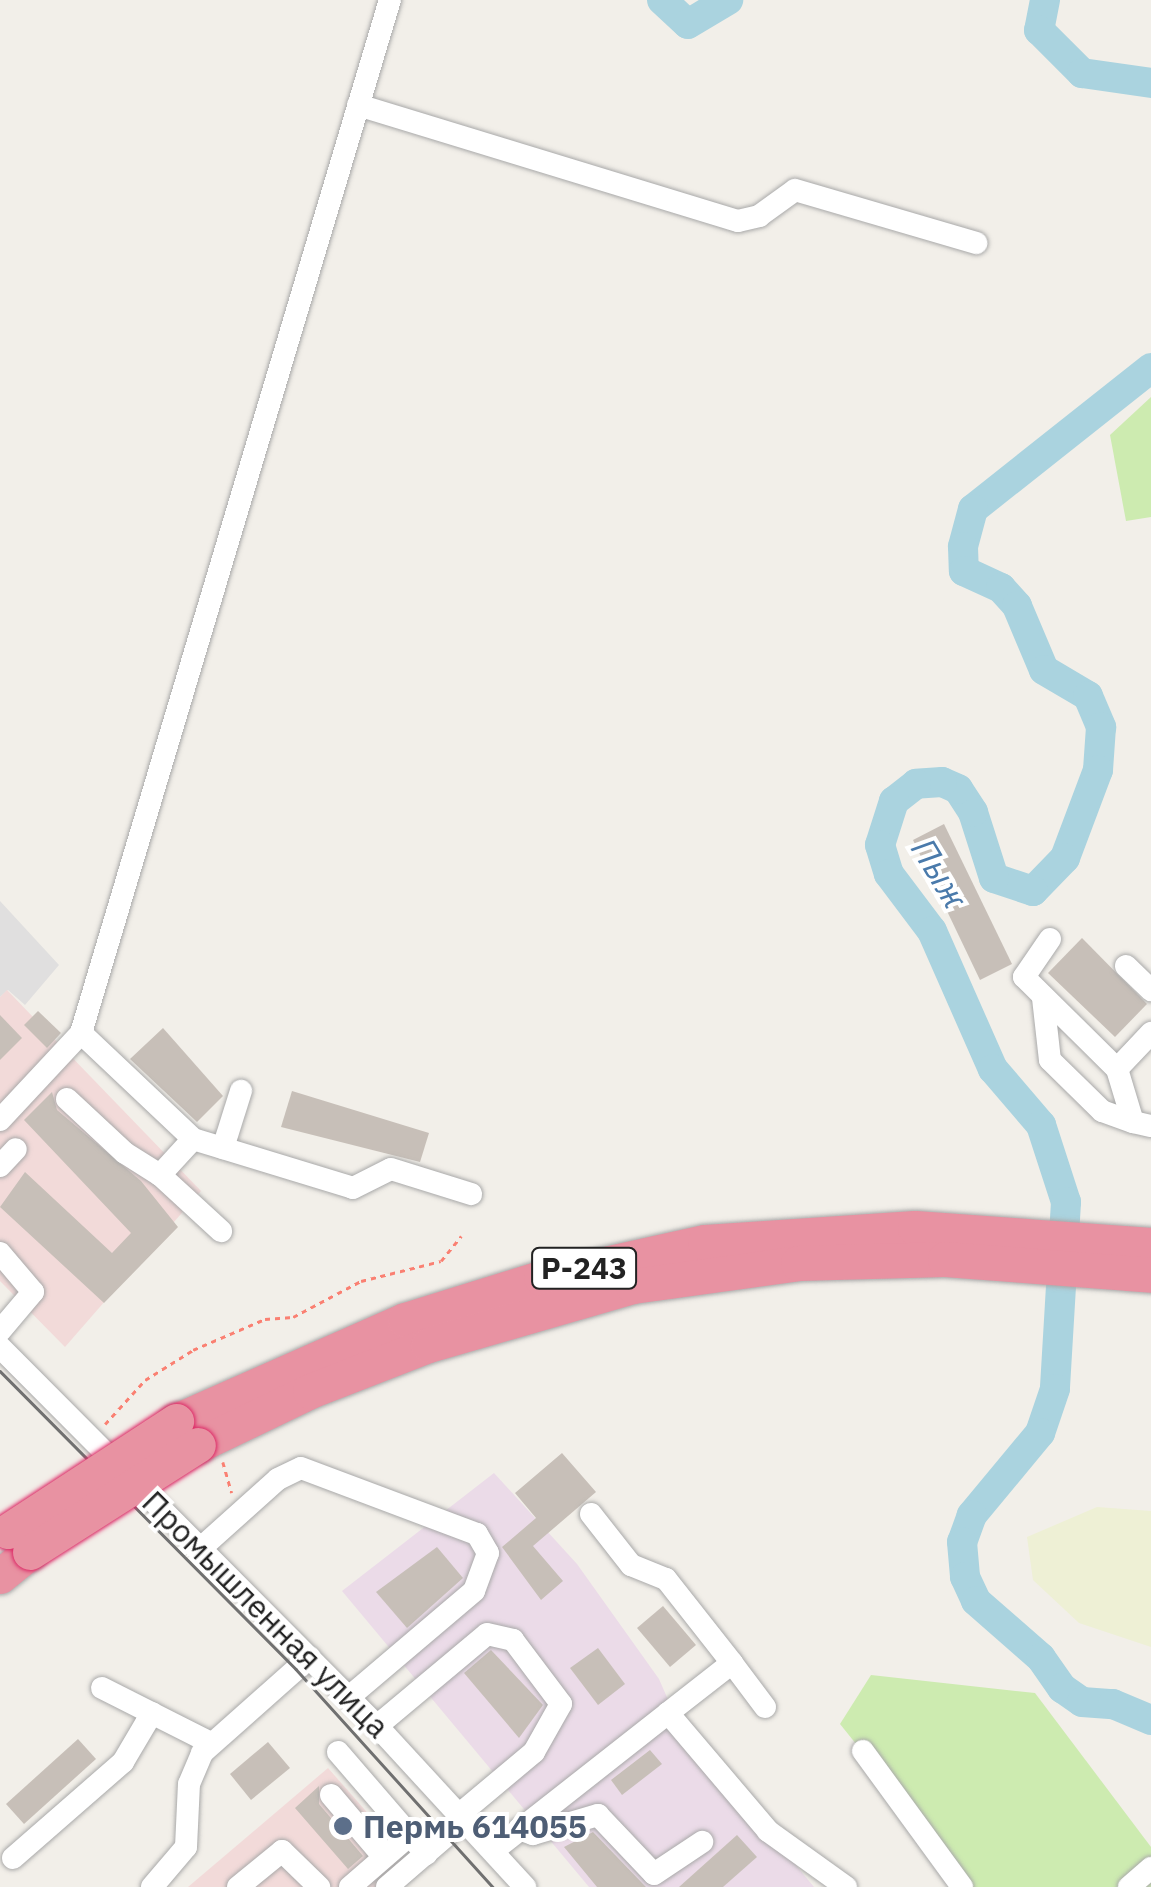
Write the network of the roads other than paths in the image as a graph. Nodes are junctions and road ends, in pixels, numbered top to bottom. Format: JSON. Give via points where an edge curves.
{"nodes":[{"id":1,"x":390,"y":0,"type":"edge"},
{"id":2,"x":358,"y":104,"type":"junction"},
{"id":3,"x":976,"y":243,"type":"dead end"},
{"id":4,"x":1050,"y":939,"type":"dead end"},
{"id":5,"x":1126,"y":966,"type":"dead end"},
{"id":6,"x":1151,"y":990,"type":"edge"},
{"id":7,"x":1043,"y":998,"type":"junction"},
{"id":8,"x":80,"y":1034,"type":"junction"},
{"id":9,"x":1151,"y":1034,"type":"edge"},
{"id":10,"x":1117,"y":1069,"type":"junction"},
{"id":11,"x":241,"y":1091,"type":"dead end"},
{"id":12,"x":68,"y":1099,"type":"dead end"},
{"id":13,"x":0,"y":1120,"type":"edge"},
{"id":14,"x":1142,"y":1124,"type":"edge"},
{"id":15,"x":194,"y":1139,"type":"junction"},
{"id":16,"x":223,"y":1148,"type":"junction"},
{"id":17,"x":160,"y":1174,"type":"junction"},
{"id":18,"x":472,"y":1194,"type":"dead end"},
{"id":19,"x":220,"y":1231,"type":"dead end"},
{"id":20,"x":0,"y":1253,"type":"edge"},
{"id":21,"x":1140,"y":1258,"type":"edge"},
{"id":22,"x":0,"y":1331,"type":"edge"},
{"id":23,"x":0,"y":1347,"type":"edge"},
{"id":24,"x":591,"y":1514,"type":"dead end"},
{"id":25,"x":13,"y":1540,"type":"edge"},
{"id":26,"x":200,"y":1548,"type":"junction"},
{"id":27,"x":0,"y":1576,"type":"edge"},
{"id":28,"x":310,"y":1657,"type":"junction"},
{"id":29,"x":732,"y":1664,"type":"junction"},
{"id":30,"x":102,"y":1688,"type":"dead end"},
{"id":31,"x":349,"y":1697,"type":"junction"},
{"id":32,"x":765,"y":1707,"type":"dead end"},
{"id":33,"x":152,"y":1713,"type":"junction"},
{"id":34,"x":668,"y":1713,"type":"junction"},
{"id":35,"x":377,"y":1726,"type":"junction"},
{"id":36,"x":211,"y":1743,"type":"junction"},
{"id":37,"x":338,"y":1752,"type":"dead end"},
{"id":38,"x":863,"y":1752,"type":"dead end"},
{"id":39,"x":330,"y":1795,"type":"dead end"},
{"id":40,"x":464,"y":1816,"type":"junction"},
{"id":41,"x":520,"y":1830,"type":"junction"},
{"id":42,"x":410,"y":1836,"type":"junction"},
{"id":43,"x":702,"y":1842,"type":"dead end"},
{"id":44,"x":377,"y":1849,"type":"dead end"},
{"id":45,"x":494,"y":1850,"type":"junction"},
{"id":46,"x":426,"y":1854,"type":"junction"},
{"id":47,"x":13,"y":1858,"type":"dead end"},
{"id":48,"x":1151,"y":1868,"type":"edge"},
{"id":49,"x":152,"y":1887,"type":"edge"},
{"id":50,"x":238,"y":1887,"type":"edge"},
{"id":51,"x":319,"y":1887,"type":"edge"},
{"id":52,"x":350,"y":1887,"type":"edge"},
{"id":53,"x":387,"y":1887,"type":"edge"},
{"id":54,"x":526,"y":1887,"type":"edge"},
{"id":55,"x":846,"y":1887,"type":"edge"},
{"id":56,"x":962,"y":1887,"type":"edge"},
{"id":57,"x":1129,"y":1887,"type":"edge"}],
"edges":[{"from":1,"to":2,"type":"street"},
{"from":2,"to":3,"type":"street","via":[[738,221],[759,216],[795,190]]},
{"from":2,"to":8,"type":"street"},
{"from":4,"to":7,"type":"street","via":[[1024,970]]},
{"from":5,"to":6,"type":"street"},
{"from":7,"to":10,"type":"street"},
{"from":7,"to":14,"type":"street","via":[[1050,1060],[1102,1112]]},
{"from":8,"to":13,"type":"street"},
{"from":8,"to":15,"type":"street"},
{"from":9,"to":10,"type":"street"},
{"from":10,"to":14,"type":"street"},
{"from":11,"to":16,"type":"street"},
{"from":12,"to":17,"type":"street","via":[[125,1153]]},
{"from":15,"to":16,"type":"street"},
{"from":15,"to":17,"type":"street"},
{"from":16,"to":18,"type":"street","via":[[352,1188],[390,1169]]},
{"from":17,"to":19,"type":"street"},
{"from":20,"to":22,"type":"street","via":[[33,1292]]},
{"from":21,"to":25,"type":"highway","number":"Р-243","bridge":true,"via":[[1015,1248],[798,1264],[633,1286],[428,1346],[310,1390]]},
{"from":23,"to":26,"type":"street","name":"Промышленная улица"},
{"from":24,"to":29,"type":"street","via":[[631,1565],[666,1579]]},
{"from":25,"to":27,"type":"highway","number":"Р-243"},
{"from":26,"to":28,"type":"street","name":"Промышленная улица"},
{"from":26,"to":31,"type":"street","via":[[278,1478],[301,1468],[476,1534],[488,1553],[474,1591]]},
{"from":28,"to":31,"type":"street","name":"Промышленная улица"},
{"from":28,"to":36,"type":"street"},
{"from":29,"to":32,"type":"street"},
{"from":29,"to":34,"type":"street"},
{"from":30,"to":33,"type":"street"},
{"from":31,"to":35,"type":"street","name":"Промышленная улица"},
{"from":33,"to":36,"type":"street"},
{"from":33,"to":47,"type":"street","via":[[123,1762]]},
{"from":34,"to":41,"type":"street"},
{"from":34,"to":55,"type":"street","via":[[768,1831]]},
{"from":35,"to":40,"type":"street","name":"Промышленная улица"},
{"from":35,"to":40,"type":"street","via":[[487,1634],[513,1640],[560,1704],[534,1752]]},
{"from":36,"to":49,"type":"street","via":[[189,1784],[186,1847]]},
{"from":37,"to":42,"type":"street"},
{"from":38,"to":56,"type":"street"},
{"from":39,"to":44,"type":"street"},
{"from":40,"to":45,"type":"street","name":"Промышленная улица"},
{"from":40,"to":46,"type":"street"},
{"from":41,"to":43,"type":"street","via":[[533,1834],[598,1815],[654,1874]]},
{"from":41,"to":45,"type":"street"},
{"from":42,"to":46,"type":"street"},
{"from":42,"to":52,"type":"street"},
{"from":45,"to":54,"type":"street","name":"Промышленная улица"},
{"from":46,"to":53,"type":"street"},
{"from":48,"to":57,"type":"street"},
{"from":50,"to":51,"type":"street","via":[[282,1851]]}]}
